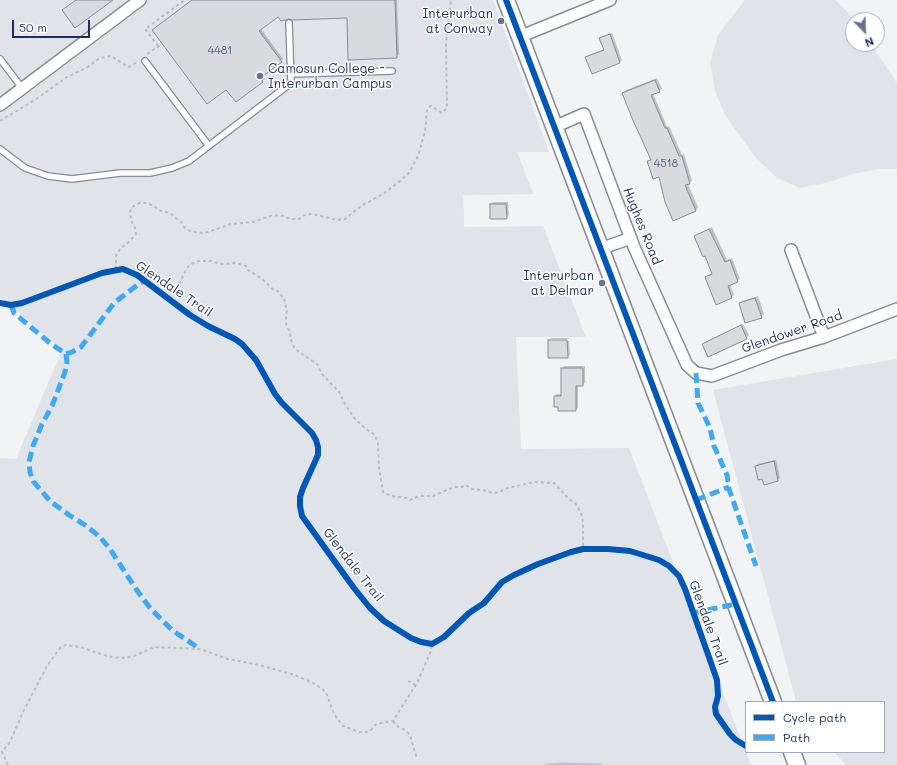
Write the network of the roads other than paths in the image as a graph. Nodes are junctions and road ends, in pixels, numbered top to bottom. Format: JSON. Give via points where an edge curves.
{"nodes":[{"id":1,"x":140,"y":0,"type":"edge"},
{"id":2,"x":506,"y":0,"type":"edge"},
{"id":3,"x":610,"y":0,"type":"edge"},
{"id":4,"x":289,"y":23,"type":"dead end"},
{"id":5,"x":519,"y":37,"type":"junction"},
{"id":6,"x":0,"y":59,"type":"edge"},
{"id":7,"x":145,"y":61,"type":"dead end"},
{"id":8,"x":392,"y":71,"type":"dead end"},
{"id":9,"x":291,"y":74,"type":"junction"},
{"id":10,"x":22,"y":88,"type":"junction"},
{"id":11,"x":0,"y":105,"type":"edge"},
{"id":12,"x":554,"y":127,"type":"junction"},
{"id":13,"x":209,"y":146,"type":"junction"},
{"id":14,"x":0,"y":149,"type":"edge"},
{"id":15,"x":5,"y":154,"type":"junction"},
{"id":16,"x":0,"y":159,"type":"edge"},
{"id":17,"x":631,"y":238,"type":"junction"},
{"id":18,"x":600,"y":249,"type":"junction"},
{"id":19,"x":791,"y":250,"type":"dead end"},
{"id":20,"x":897,"y":309,"type":"edge"},
{"id":21,"x":824,"y":337,"type":"junction"},
{"id":22,"x":696,"y":373,"type":"joint"},
{"id":23,"x":773,"y":701,"type":"edge"}],
"edges":[{"from":1,"to":10,"type":"street"},
{"from":2,"to":5,"type":"main road"},
{"from":3,"to":5,"type":"street"},
{"from":4,"to":9,"type":"lane"},
{"from":5,"to":12,"type":"main road"},
{"from":6,"to":10,"type":"lane"},
{"from":7,"to":13,"type":"lane"},
{"from":8,"to":9,"type":"lane"},
{"from":9,"to":13,"type":"lane","via":[[291,83]]},
{"from":10,"to":11,"type":"street"},
{"from":12,"to":17,"type":"street","name":"Hughes Road","via":[[584,114]]},
{"from":12,"to":18,"type":"main road"},
{"from":13,"to":15,"type":"lane","via":[[189,161],[172,168],[150,173],[72,178],[48,176],[25,168]]},
{"from":14,"to":15,"type":"lane"},
{"from":15,"to":16,"type":"lane"},
{"from":17,"to":18,"type":"street"},
{"from":17,"to":22,"type":"street","name":"Hughes Road","via":[[687,365]]},
{"from":18,"to":23,"type":"main road"},
{"from":19,"to":21,"type":"street"},
{"from":20,"to":21,"type":"street","name":"Glendower Road"},
{"from":21,"to":22,"type":"street","name":"Glendower Road","via":[[712,376]]}]}
